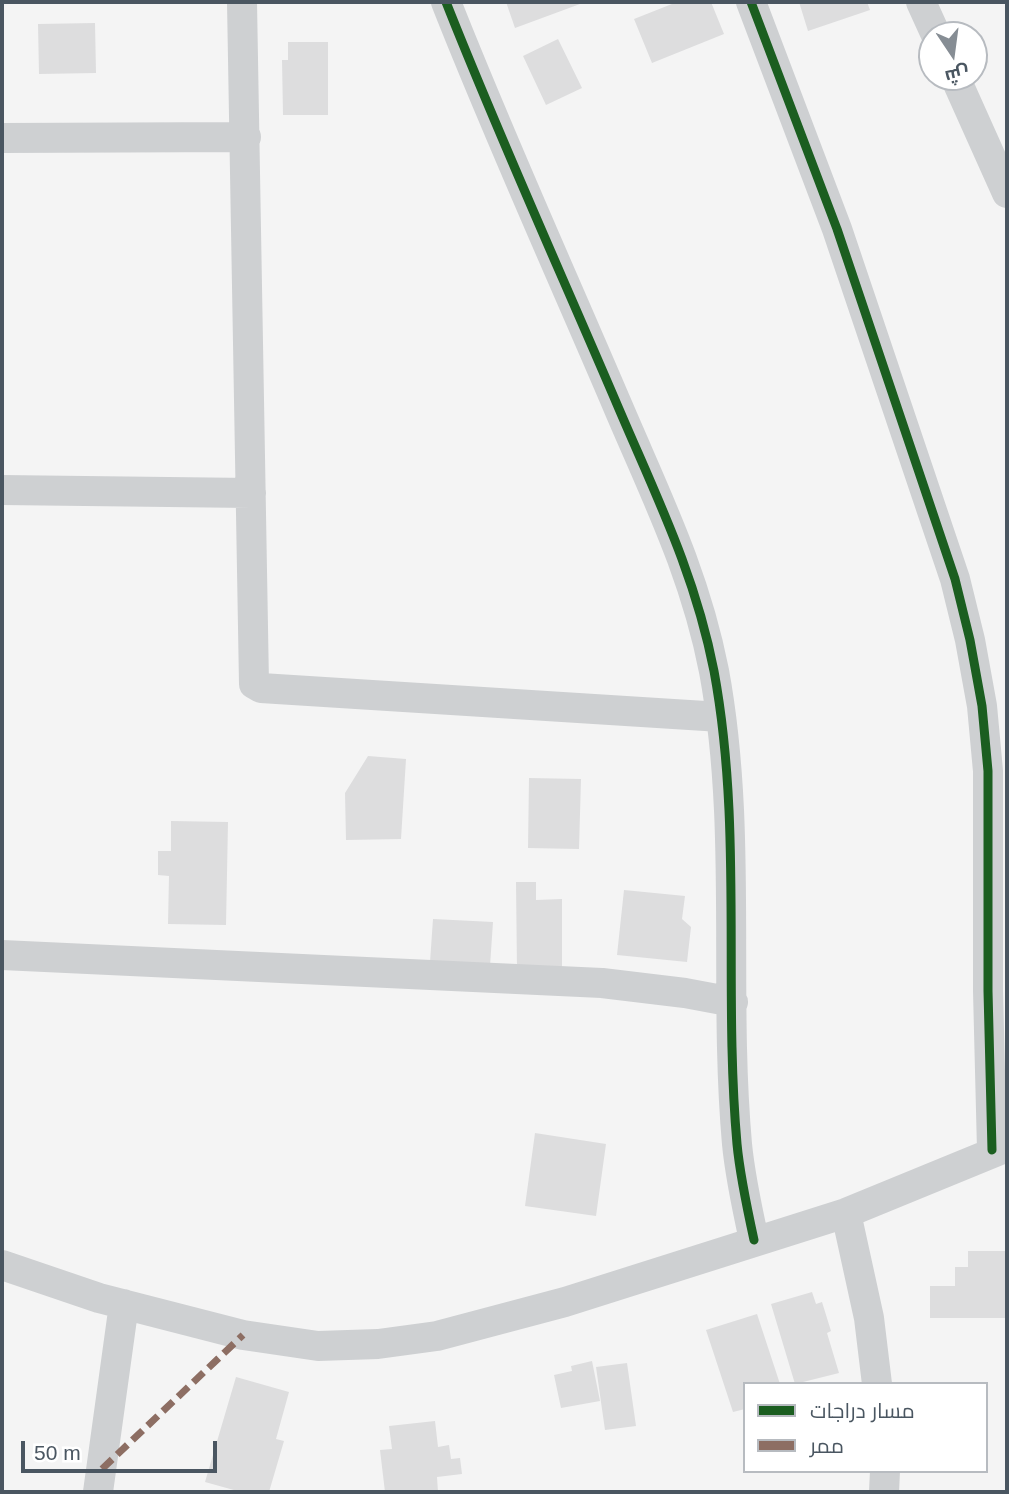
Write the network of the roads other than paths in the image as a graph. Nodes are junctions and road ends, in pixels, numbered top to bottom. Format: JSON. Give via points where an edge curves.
{"nodes":[{"id":1,"x":242,"y":2,"type":"edge"},
{"id":2,"x":446,"y":2,"type":"edge"},
{"id":3,"x":751,"y":2,"type":"edge"},
{"id":4,"x":921,"y":2,"type":"edge"},
{"id":5,"x":930,"y":21,"type":"edge"},
{"id":6,"x":962,"y":91,"type":"edge"},
{"id":7,"x":246,"y":137,"type":"junction"},
{"id":8,"x":2,"y":138,"type":"edge"},
{"id":9,"x":1007,"y":193,"type":"edge"},
{"id":10,"x":2,"y":490,"type":"edge"},
{"id":11,"x":251,"y":493,"type":"junction"},
{"id":12,"x":722,"y":717,"type":"junction"},
{"id":13,"x":2,"y":955,"type":"edge"},
{"id":14,"x":733,"y":1002,"type":"junction"},
{"id":15,"x":1000,"y":1148,"type":"edge"},
{"id":16,"x":846,"y":1213,"type":"junction"},
{"id":17,"x":754,"y":1240,"type":"junction"},
{"id":18,"x":2,"y":1265,"type":"edge"},
{"id":19,"x":124,"y":1304,"type":"junction"},
{"id":20,"x":877,"y":1382,"type":"edge"},
{"id":21,"x":885,"y":1473,"type":"edge"},
{"id":22,"x":98,"y":1492,"type":"edge"},
{"id":23,"x":884,"y":1492,"type":"edge"}],
"edges":[{"from":1,"to":7,"type":"street"},
{"from":2,"to":12,"type":"street","via":[[686,563],[706,632]]},
{"from":3,"to":15,"type":"street","via":[[837,229],[955,579],[970,640],[988,771],[988,991]]},
{"from":4,"to":5,"type":"street"},
{"from":6,"to":9,"type":"street"},
{"from":7,"to":8,"type":"street"},
{"from":7,"to":11,"type":"street"},
{"from":10,"to":11,"type":"street"},
{"from":11,"to":12,"type":"street","via":[[253,675],[257,687]]},
{"from":12,"to":14,"type":"street","via":[[732,846]]},
{"from":13,"to":14,"type":"street","via":[[602,983]]},
{"from":14,"to":17,"type":"street","via":[[737,1147]]},
{"from":15,"to":16,"type":"street"},
{"from":16,"to":17,"type":"street"},
{"from":16,"to":20,"type":"street","via":[[869,1318]]},
{"from":17,"to":19,"type":"street","via":[[565,1302],[437,1336],[378,1344],[318,1346],[243,1335]]},
{"from":18,"to":19,"type":"street"},
{"from":19,"to":22,"type":"street"},
{"from":21,"to":23,"type":"street"}]}
